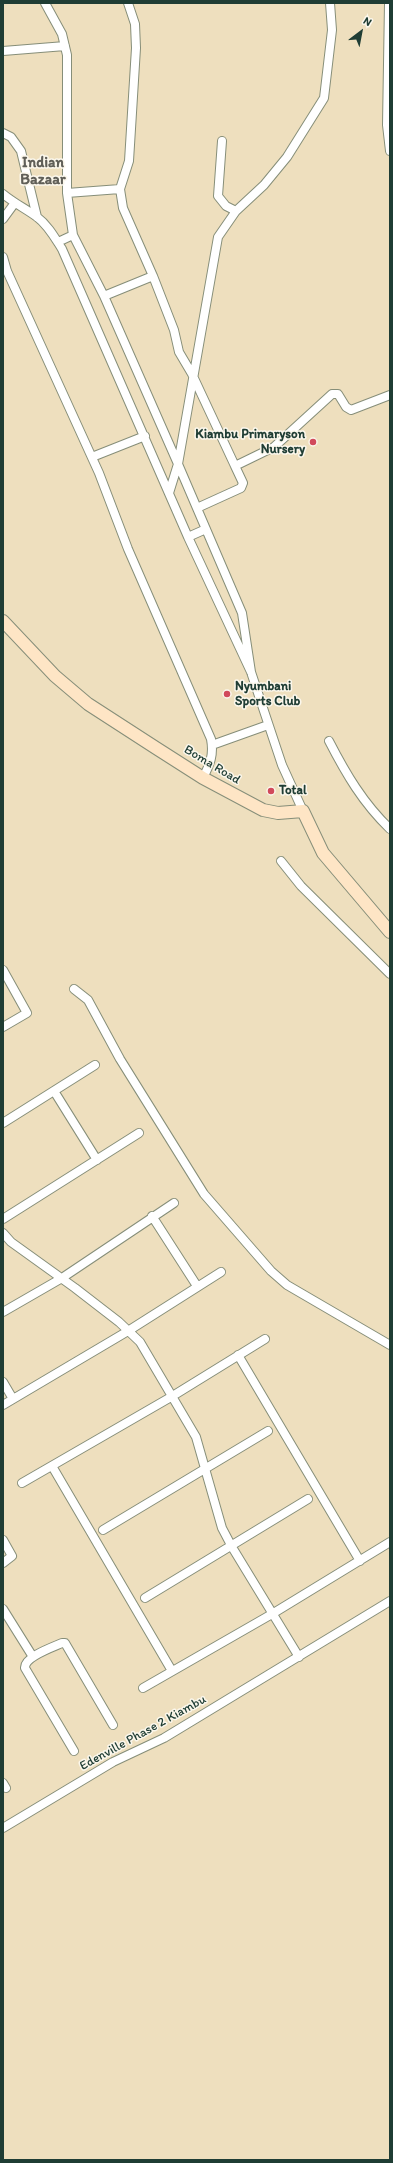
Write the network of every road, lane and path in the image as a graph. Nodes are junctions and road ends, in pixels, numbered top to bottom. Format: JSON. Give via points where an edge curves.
{"nodes":[{"id":1,"x":45,"y":3,"type":"edge"},
{"id":2,"x":128,"y":3,"type":"edge"},
{"id":3,"x":330,"y":3,"type":"edge"},
{"id":4,"x":389,"y":3,"type":"edge"},
{"id":5,"x":65,"y":46,"type":"junction"},
{"id":6,"x":3,"y":51,"type":"edge"},
{"id":7,"x":3,"y":133,"type":"edge"},
{"id":8,"x":222,"y":140,"type":"dead end"},
{"id":9,"x":390,"y":150,"type":"edge"},
{"id":10,"x":120,"y":189,"type":"junction"},
{"id":11,"x":67,"y":193,"type":"junction"},
{"id":12,"x":3,"y":194,"type":"edge"},
{"id":13,"x":14,"y":204,"type":"junction"},
{"id":14,"x":236,"y":211,"type":"junction"},
{"id":15,"x":37,"y":217,"type":"junction"},
{"id":16,"x":3,"y":219,"type":"edge"},
{"id":17,"x":73,"y":235,"type":"junction"},
{"id":18,"x":58,"y":242,"type":"junction"},
{"id":19,"x":3,"y":257,"type":"edge"},
{"id":20,"x":153,"y":276,"type":"junction"},
{"id":21,"x":104,"y":296,"type":"junction"},
{"id":22,"x":192,"y":374,"type":"junction"},
{"id":23,"x":390,"y":394,"type":"edge"},
{"id":24,"x":145,"y":436,"type":"junction"},
{"id":25,"x":92,"y":457,"type":"junction"},
{"id":26,"x":178,"y":464,"type":"junction"},
{"id":27,"x":235,"y":466,"type":"junction"},
{"id":28,"x":169,"y":493,"type":"junction"},
{"id":29,"x":197,"y":508,"type":"junction"},
{"id":30,"x":206,"y":529,"type":"junction"},
{"id":31,"x":188,"y":537,"type":"junction"},
{"id":32,"x":4,"y":623,"type":"edge"},
{"id":33,"x":251,"y":672,"type":"junction"},
{"id":34,"x":268,"y":725,"type":"junction"},
{"id":35,"x":329,"y":742,"type":"dead end"},
{"id":36,"x":212,"y":745,"type":"junction"},
{"id":37,"x":203,"y":778,"type":"junction"},
{"id":38,"x":303,"y":812,"type":"junction"},
{"id":39,"x":390,"y":829,"type":"edge"},
{"id":40,"x":281,"y":862,"type":"dead end"},
{"id":41,"x":390,"y":932,"type":"edge"},
{"id":42,"x":3,"y":970,"type":"edge"},
{"id":43,"x":390,"y":974,"type":"edge"},
{"id":44,"x":74,"y":988,"type":"dead end"},
{"id":45,"x":3,"y":1027,"type":"edge"},
{"id":46,"x":95,"y":1065,"type":"dead end"},
{"id":47,"x":54,"y":1091,"type":"junction"},
{"id":48,"x":3,"y":1123,"type":"edge"},
{"id":49,"x":139,"y":1133,"type":"dead end"},
{"id":50,"x":97,"y":1160,"type":"junction"},
{"id":51,"x":174,"y":1203,"type":"dead end"},
{"id":52,"x":152,"y":1216,"type":"junction"},
{"id":53,"x":3,"y":1219,"type":"edge"},
{"id":54,"x":3,"y":1233,"type":"edge"},
{"id":55,"x":221,"y":1272,"type":"dead end"},
{"id":56,"x":62,"y":1278,"type":"junction"},
{"id":57,"x":197,"y":1286,"type":"junction"},
{"id":58,"x":3,"y":1312,"type":"edge"},
{"id":59,"x":128,"y":1331,"type":"junction"},
{"id":60,"x":265,"y":1339,"type":"dead end"},
{"id":61,"x":390,"y":1345,"type":"edge"},
{"id":62,"x":238,"y":1355,"type":"junction"},
{"id":63,"x":3,"y":1382,"type":"edge"},
{"id":64,"x":171,"y":1397,"type":"junction"},
{"id":65,"x":13,"y":1399,"type":"junction"},
{"id":66,"x":3,"y":1405,"type":"edge"},
{"id":67,"x":268,"y":1431,"type":"dead end"},
{"id":68,"x":52,"y":1466,"type":"junction"},
{"id":69,"x":206,"y":1469,"type":"junction"},
{"id":70,"x":22,"y":1483,"type":"dead end"},
{"id":71,"x":308,"y":1499,"type":"dead end"},
{"id":72,"x":103,"y":1530,"type":"dead end"},
{"id":73,"x":3,"y":1540,"type":"edge"},
{"id":74,"x":390,"y":1542,"type":"edge"},
{"id":75,"x":232,"y":1547,"type":"junction"},
{"id":76,"x":360,"y":1561,"type":"junction"},
{"id":77,"x":3,"y":1563,"type":"edge"},
{"id":78,"x":145,"y":1598,"type":"dead end"},
{"id":79,"x":390,"y":1601,"type":"edge"},
{"id":80,"x":3,"y":1609,"type":"edge"},
{"id":81,"x":272,"y":1614,"type":"junction"},
{"id":82,"x":6,"y":1621,"type":"edge"},
{"id":83,"x":33,"y":1657,"type":"junction"},
{"id":84,"x":297,"y":1659,"type":"junction"},
{"id":85,"x":172,"y":1671,"type":"junction"},
{"id":86,"x":143,"y":1688,"type":"dead end"},
{"id":87,"x":113,"y":1726,"type":"dead end"},
{"id":88,"x":74,"y":1751,"type":"dead end"},
{"id":89,"x":3,"y":1828,"type":"edge"}],
"edges":[{"from":1,"to":5,"type":"street","via":[[57,22]]},
{"from":2,"to":10,"type":"street","via":[[135,24],[136,48],[129,161]]},
{"from":3,"to":14,"type":"street","via":[[332,30],[324,98],[287,156],[264,185]]},
{"from":4,"to":9,"type":"street","via":[[387,125]]},
{"from":5,"to":6,"type":"street"},
{"from":5,"to":11,"type":"street"},
{"from":7,"to":15,"type":"street","via":[[11,137],[21,151]]},
{"from":8,"to":14,"type":"street","via":[[218,196],[226,206]]},
{"from":10,"to":11,"type":"street"},
{"from":10,"to":20,"type":"street","via":[[123,208]]},
{"from":11,"to":17,"type":"street"},
{"from":12,"to":13,"type":"street"},
{"from":13,"to":15,"type":"street"},
{"from":13,"to":16,"type":"street"},
{"from":14,"to":22,"type":"street","via":[[218,237]]},
{"from":15,"to":18,"type":"street"},
{"from":17,"to":18,"type":"street"},
{"from":17,"to":21,"type":"street"},
{"from":18,"to":24,"type":"street"},
{"from":19,"to":25,"type":"street","via":[[7,271]]},
{"from":20,"to":21,"type":"street"},
{"from":20,"to":22,"type":"street","via":[[174,330],[179,352]]},
{"from":21,"to":26,"type":"street"},
{"from":22,"to":26,"type":"street"},
{"from":22,"to":27,"type":"street"},
{"from":23,"to":27,"type":"street","via":[[351,410],[338,394],[332,394],[274,447]]},
{"from":24,"to":25,"type":"street"},
{"from":24,"to":28,"type":"street"},
{"from":25,"to":36,"type":"street","via":[[128,549]]},
{"from":26,"to":28,"type":"street"},
{"from":26,"to":29,"type":"street"},
{"from":27,"to":29,"type":"street","via":[[243,483],[241,488]]},
{"from":28,"to":31,"type":"street"},
{"from":29,"to":30,"type":"street"},
{"from":30,"to":31,"type":"street"},
{"from":30,"to":33,"type":"street","via":[[244,620]]},
{"from":31,"to":33,"type":"street"},
{"from":32,"to":37,"type":"main road","name":"Boma Road","via":[[55,676],[88,704]]},
{"from":33,"to":34,"type":"street"},
{"from":34,"to":36,"type":"street"},
{"from":34,"to":38,"type":"street"},
{"from":35,"to":39,"type":"street","via":[[361,798]]},
{"from":36,"to":37,"type":"street","via":[[212,762]]},
{"from":37,"to":38,"type":"main road","name":"Boma Road","via":[[263,810],[278,813]]},
{"from":38,"to":41,"type":"main road","via":[[323,853]]},
{"from":40,"to":43,"type":"street","via":[[301,886]]},
{"from":42,"to":45,"type":"street","via":[[27,1012]]},
{"from":44,"to":61,"type":"street","via":[[88,1000],[120,1059],[204,1194],[271,1272],[286,1285]]},
{"from":46,"to":47,"type":"street"},
{"from":47,"to":48,"type":"street"},
{"from":47,"to":50,"type":"street"},
{"from":49,"to":50,"type":"street"},
{"from":50,"to":53,"type":"street"},
{"from":51,"to":52,"type":"street"},
{"from":52,"to":56,"type":"street"},
{"from":52,"to":57,"type":"street"},
{"from":54,"to":56,"type":"street","via":[[11,1242]]},
{"from":55,"to":57,"type":"street"},
{"from":56,"to":58,"type":"street"},
{"from":56,"to":59,"type":"street"},
{"from":57,"to":59,"type":"street"},
{"from":59,"to":64,"type":"street","via":[[140,1342]]},
{"from":59,"to":65,"type":"street"},
{"from":60,"to":62,"type":"street"},
{"from":62,"to":64,"type":"street"},
{"from":62,"to":76,"type":"street"},
{"from":63,"to":65,"type":"street"},
{"from":64,"to":68,"type":"street"},
{"from":64,"to":69,"type":"street","via":[[196,1437]]},
{"from":65,"to":66,"type":"street"},
{"from":67,"to":69,"type":"street"},
{"from":68,"to":70,"type":"street"},
{"from":68,"to":85,"type":"street"},
{"from":69,"to":72,"type":"street"},
{"from":69,"to":75,"type":"street","via":[[222,1528]]},
{"from":71,"to":75,"type":"street"},
{"from":73,"to":77,"type":"street","via":[[12,1556]]},
{"from":74,"to":76,"type":"street"},
{"from":75,"to":78,"type":"street"},
{"from":75,"to":81,"type":"street"},
{"from":76,"to":81,"type":"street"},
{"from":79,"to":84,"type":"street","name":"Edenville Phase 2 Kiambu"},
{"from":80,"to":82,"type":"street"},
{"from":81,"to":84,"type":"street"},
{"from":81,"to":85,"type":"street"},
{"from":82,"to":83,"type":"street"},
{"from":83,"to":87,"type":"street","via":[[62,1642],[65,1643]]},
{"from":83,"to":88,"type":"street","via":[[24,1665],[25,1668]]},
{"from":84,"to":89,"type":"street","name":"Edenville Phase 2 Kiambu","via":[[164,1738],[113,1762]]},
{"from":85,"to":86,"type":"street"}]}
